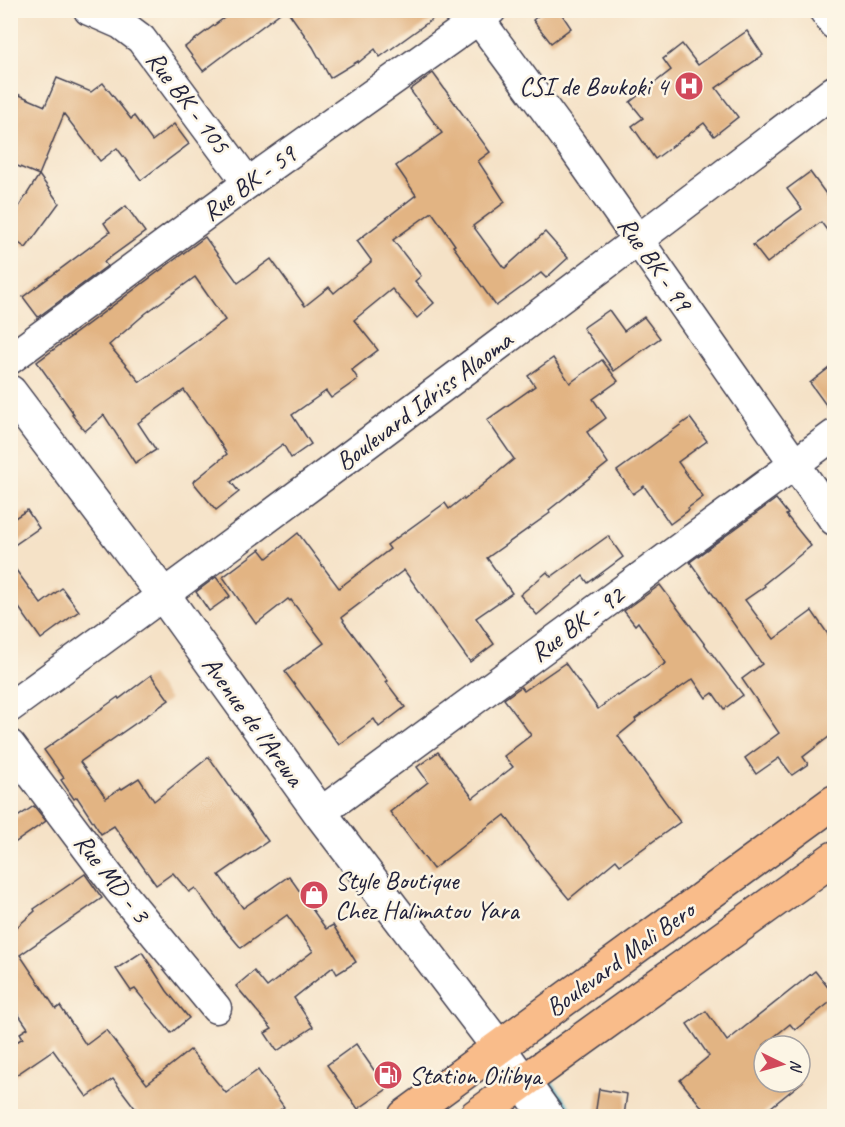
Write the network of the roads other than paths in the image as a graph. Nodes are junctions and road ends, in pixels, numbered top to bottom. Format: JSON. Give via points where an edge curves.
{"nodes":[{"id":1,"x":89,"y":10,"type":"edge"},
{"id":2,"x":824,"y":10,"type":"edge"},
{"id":3,"x":480,"y":13,"type":"edge"},
{"id":4,"x":834,"y":24,"type":"edge"},
{"id":5,"x":834,"y":91,"type":"edge"},
{"id":6,"x":248,"y":183,"type":"junction"},
{"id":7,"x":639,"y":240,"type":"junction"},
{"id":8,"x":10,"y":359,"type":"edge"},
{"id":9,"x":10,"y":392,"type":"edge"},
{"id":10,"x":834,"y":435,"type":"edge"},
{"id":11,"x":795,"y":464,"type":"junction"},
{"id":12,"x":834,"y":520,"type":"edge"},
{"id":13,"x":164,"y":596,"type":"junction"},
{"id":14,"x":10,"y":707,"type":"edge"},
{"id":15,"x":10,"y":745,"type":"edge"},
{"id":16,"x":834,"y":802,"type":"edge"},
{"id":17,"x":320,"y":813,"type":"junction"},
{"id":18,"x":834,"y":858,"type":"edge"},
{"id":19,"x":216,"y":1008,"type":"dead end"},
{"id":20,"x":499,"y":1048,"type":"junction"},
{"id":21,"x":523,"y":1082,"type":"junction"},
{"id":22,"x":405,"y":1116,"type":"edge"},
{"id":23,"x":476,"y":1116,"type":"edge"},
{"id":24,"x":547,"y":1116,"type":"edge"}],
"edges":[{"from":1,"to":6,"type":"street","name":"Rue BK - 105","via":[[121,24],[141,39]]},
{"from":2,"to":4,"type":"street"},
{"from":3,"to":6,"type":"street","name":"Rue BK - 59"},
{"from":3,"to":7,"type":"street","name":"Rue BK - 99"},
{"from":5,"to":7,"type":"street","name":"Boulevard Idriss Alaoma"},
{"from":6,"to":8,"type":"street","name":"Rue BK - 59"},
{"from":7,"to":11,"type":"street","name":"Rue BK - 99"},
{"from":7,"to":13,"type":"street","name":"Boulevard Idriss Alaoma"},
{"from":9,"to":13,"type":"street","name":"Avenue de l'Arewa"},
{"from":10,"to":11,"type":"street","name":"Rue BK - 92"},
{"from":11,"to":12,"type":"street","name":"Rue BK - 99"},
{"from":11,"to":17,"type":"street","name":"Rue BK - 92"},
{"from":13,"to":14,"type":"street","name":"Boulevard Idriss Alaoma"},
{"from":13,"to":17,"type":"street","name":"Avenue de l'Arewa"},
{"from":15,"to":19,"type":"street","name":"Rue MD - 3","via":[[119,890]]},
{"from":16,"to":20,"type":"main road","name":"Boulevard Mali Bero"},
{"from":17,"to":20,"type":"street","name":"Avenue de l'Arewa"},
{"from":18,"to":21,"type":"main road","name":"Boulevard Mali Bero"},
{"from":20,"to":21,"type":"street","name":"Avenue de l'Arewa"},
{"from":20,"to":22,"type":"main road","name":"Boulevard Mali Bero"},
{"from":21,"to":23,"type":"main road","name":"Boulevard Mali Bero"},
{"from":21,"to":24,"type":"street","name":"Avenue de l'Arewa"}]}
